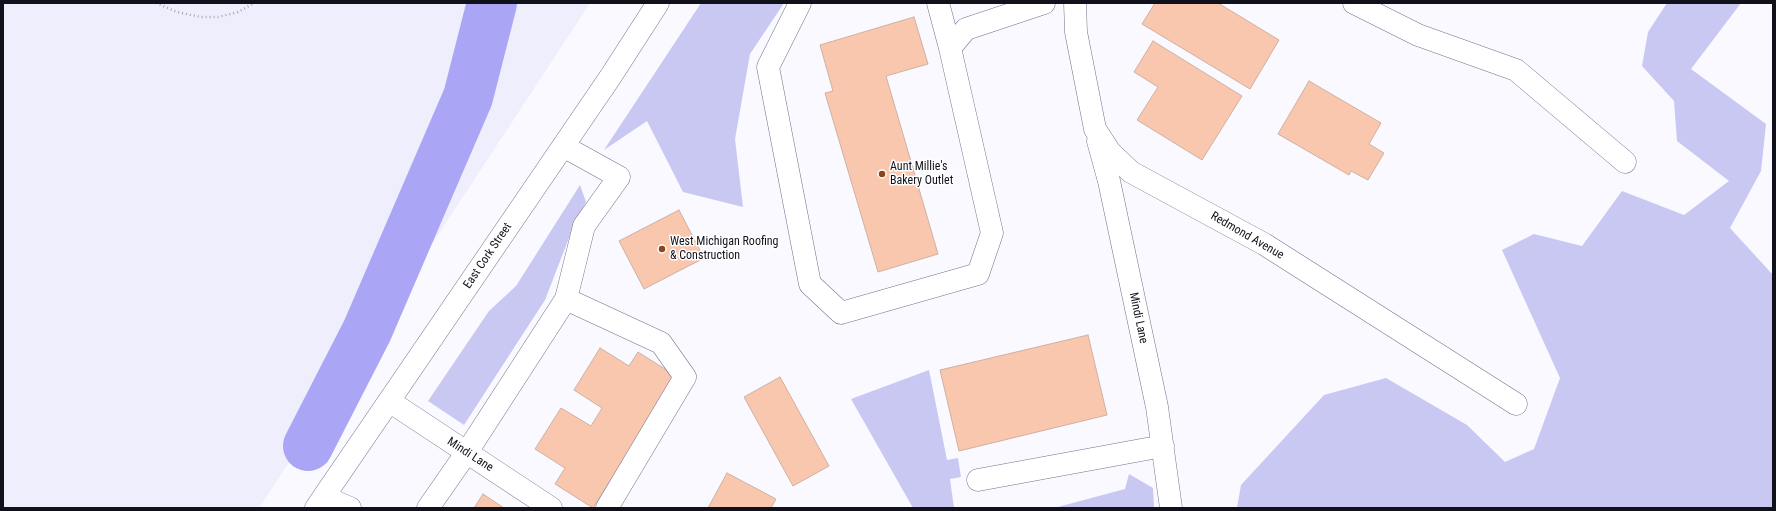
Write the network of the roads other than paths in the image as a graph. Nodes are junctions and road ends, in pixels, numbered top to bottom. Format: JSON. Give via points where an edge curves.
{"nodes":[{"id":1,"x":658,"y":3,"type":"edge"},
{"id":2,"x":800,"y":3,"type":"edge"},
{"id":3,"x":938,"y":3,"type":"edge"},
{"id":4,"x":1044,"y":3,"type":"edge"},
{"id":5,"x":1075,"y":3,"type":"edge"},
{"id":6,"x":1354,"y":3,"type":"edge"},
{"id":7,"x":950,"y":48,"type":"junction"},
{"id":8,"x":1095,"y":130,"type":"junction"},
{"id":9,"x":563,"y":146,"type":"junction"},
{"id":10,"x":1625,"y":162,"type":"dead end"},
{"id":11,"x":566,"y":299,"type":"junction"},
{"id":12,"x":389,"y":401,"type":"junction"},
{"id":13,"x":1516,"y":404,"type":"dead end"},
{"id":14,"x":1163,"y":446,"type":"junction"},
{"id":15,"x":466,"y":452,"type":"junction"},
{"id":16,"x":978,"y":480,"type":"dead end"},
{"id":17,"x":320,"y":503,"type":"edge"},
{"id":18,"x":350,"y":508,"type":"edge"},
{"id":19,"x":428,"y":508,"type":"edge"},
{"id":20,"x":551,"y":508,"type":"edge"},
{"id":21,"x":607,"y":508,"type":"edge"},
{"id":22,"x":1171,"y":508,"type":"edge"}],
"edges":[{"from":1,"to":9,"type":"street","name":"East Cork Street"},
{"from":2,"to":7,"type":"street","via":[[768,67],[810,284],[841,312],[978,274],[992,233]]},
{"from":3,"to":7,"type":"street"},
{"from":4,"to":7,"type":"street","via":[[966,29]]},
{"from":5,"to":8,"type":"street","name":"Redmond Avenue","via":[[1076,32]]},
{"from":6,"to":10,"type":"street","via":[[1418,35],[1516,70]]},
{"from":8,"to":13,"type":"street","name":"Redmond Avenue","via":[[1110,152],[1131,172],[1264,244]]},
{"from":8,"to":14,"type":"street","name":"Mindi Lane","via":[[1109,181]]},
{"from":9,"to":11,"type":"street","via":[[619,177],[584,226]]},
{"from":9,"to":12,"type":"street","name":"East Cork Street"},
{"from":11,"to":15,"type":"street"},
{"from":11,"to":21,"type":"street","via":[[661,343],[685,377]]},
{"from":12,"to":15,"type":"street","name":"Mindi Lane"},
{"from":12,"to":17,"type":"street","name":"East Cork Street"},
{"from":14,"to":16,"type":"street"},
{"from":14,"to":22,"type":"street","name":"Mindi Lane"},
{"from":15,"to":19,"type":"street"},
{"from":15,"to":20,"type":"street","name":"Mindi Lane"},
{"from":17,"to":18,"type":"street"}]}
